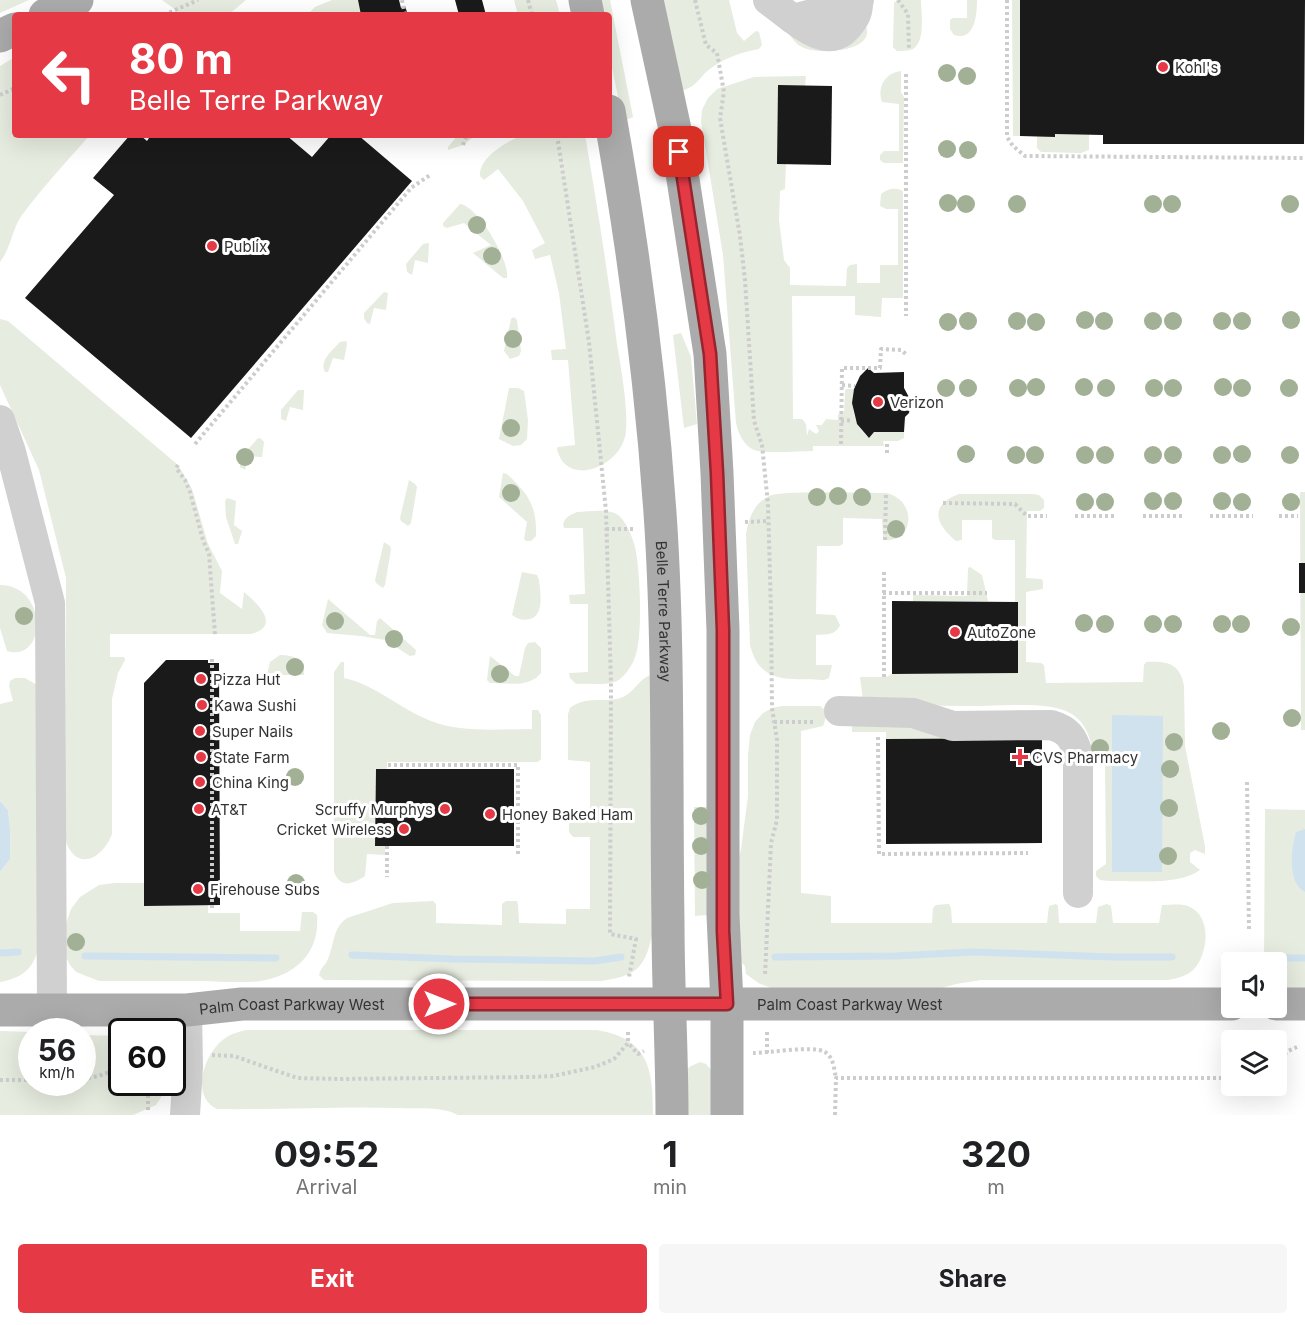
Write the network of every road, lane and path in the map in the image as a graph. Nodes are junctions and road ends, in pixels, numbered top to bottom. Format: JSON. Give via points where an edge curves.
{"nodes":[{"id":1,"x":77,"y":0,"type":"edge"},
{"id":2,"x":198,"y":0,"type":"edge"},
{"id":3,"x":647,"y":0,"type":"edge"},
{"id":4,"x":695,"y":0,"type":"edge"},
{"id":5,"x":768,"y":0,"type":"edge"},
{"id":6,"x":898,"y":0,"type":"edge"},
{"id":7,"x":1007,"y":0,"type":"edge"},
{"id":8,"x":859,"y":1,"type":"edge"},
{"id":9,"x":51,"y":12,"type":"edge"},
{"id":10,"x":171,"y":12,"type":"edge"},
{"id":11,"x":909,"y":50,"type":"dead end"},
{"id":12,"x":906,"y":74,"type":"dead end"},
{"id":13,"x":612,"y":129,"type":"edge"},
{"id":14,"x":466,"y":138,"type":"edge"},
{"id":15,"x":557,"y":138,"type":"edge"},
{"id":16,"x":463,"y":145,"type":"dead end"},
{"id":17,"x":1305,"y":158,"type":"edge"},
{"id":18,"x":430,"y":175,"type":"dead end"},
{"id":19,"x":906,"y":316,"type":"dead end"},
{"id":20,"x":907,"y":355,"type":"dead end"},
{"id":21,"x":842,"y":385,"type":"junction"},
{"id":22,"x":855,"y":386,"type":"dead end"},
{"id":23,"x":0,"y":420,"type":"edge"},
{"id":24,"x":853,"y":420,"type":"dead end"},
{"id":25,"x":841,"y":421,"type":"junction"},
{"id":26,"x":195,"y":444,"type":"dead end"},
{"id":27,"x":841,"y":444,"type":"dead end"},
{"id":28,"x":887,"y":444,"type":"dead end"},
{"id":29,"x":887,"y":453,"type":"dead end"},
{"id":30,"x":178,"y":465,"type":"dead end"},
{"id":31,"x":886,"y":493,"type":"dead end"},
{"id":32,"x":944,"y":503,"type":"dead end"},
{"id":33,"x":1047,"y":516,"type":"dead end"},
{"id":34,"x":1075,"y":516,"type":"dead end"},
{"id":35,"x":1117,"y":516,"type":"dead end"},
{"id":36,"x":1143,"y":516,"type":"dead end"},
{"id":37,"x":1185,"y":516,"type":"dead end"},
{"id":38,"x":1210,"y":516,"type":"dead end"},
{"id":39,"x":1253,"y":516,"type":"dead end"},
{"id":40,"x":1279,"y":516,"type":"dead end"},
{"id":41,"x":1298,"y":516,"type":"dead end"},
{"id":42,"x":769,"y":521,"type":"junction"},
{"id":43,"x":748,"y":522,"type":"dead end"},
{"id":44,"x":606,"y":529,"type":"junction"},
{"id":45,"x":628,"y":529,"type":"dead end"},
{"id":46,"x":885,"y":540,"type":"dead end"},
{"id":47,"x":884,"y":572,"type":"dead end"},
{"id":48,"x":884,"y":593,"type":"junction"},
{"id":49,"x":987,"y":593,"type":"dead end"},
{"id":50,"x":215,"y":634,"type":"dead end"},
{"id":51,"x":212,"y":659,"type":"dead end"},
{"id":52,"x":884,"y":677,"type":"dead end"},
{"id":53,"x":832,"y":717,"type":"joint"},
{"id":54,"x":774,"y":722,"type":"junction"},
{"id":55,"x":878,"y":735,"type":"dead end"},
{"id":56,"x":388,"y":765,"type":"dead end"},
{"id":57,"x":1247,"y":782,"type":"dead end"},
{"id":58,"x":387,"y":846,"type":"dead end"},
{"id":59,"x":1028,"y":853,"type":"dead end"},
{"id":60,"x":518,"y":857,"type":"dead end"},
{"id":61,"x":387,"y":877,"type":"dead end"},
{"id":62,"x":1078,"y":893,"type":"dead end"},
{"id":63,"x":212,"y":910,"type":"dead end"},
{"id":64,"x":1249,"y":931,"type":"dead end"},
{"id":65,"x":629,"y":974,"type":"dead end"},
{"id":66,"x":766,"y":980,"type":"dead end"},
{"id":67,"x":727,"y":1004,"type":"junction"},
{"id":68,"x":1221,"y":1004,"type":"edge"},
{"id":69,"x":1287,"y":1004,"type":"edge"},
{"id":70,"x":1305,"y":1004,"type":"edge"},
{"id":71,"x":671,"y":1005,"type":"junction"},
{"id":72,"x":52,"y":1010,"type":"junction"},
{"id":73,"x":187,"y":1010,"type":"junction"},
{"id":74,"x":0,"y":1011,"type":"edge"},
{"id":75,"x":1297,"y":1047,"type":"dead end"},
{"id":76,"x":641,"y":1051,"type":"dead end"},
{"id":77,"x":1287,"y":1052,"type":"edge"},
{"id":78,"x":770,"y":1053,"type":"dead end"},
{"id":79,"x":211,"y":1055,"type":"dead end"},
{"id":80,"x":836,"y":1078,"type":"junction"},
{"id":81,"x":1221,"y":1078,"type":"edge"},
{"id":82,"x":0,"y":1080,"type":"edge"},
{"id":83,"x":18,"y":1080,"type":"edge"},
{"id":84,"x":148,"y":1096,"type":"edge"},
{"id":85,"x":148,"y":1110,"type":"dead end"},
{"id":86,"x":184,"y":1115,"type":"edge"},
{"id":87,"x":672,"y":1115,"type":"edge"},
{"id":88,"x":727,"y":1115,"type":"edge"},
{"id":89,"x":835,"y":1115,"type":"edge"}],
"edges":[{"from":1,"to":9,"type":"main road"},
{"from":2,"to":10,"type":"path"},
{"from":3,"to":67,"type":"main road","via":[[676,134],[710,354],[723,630],[723,915]]},
{"from":4,"to":42,"type":"path","via":[[706,45],[717,53],[724,92],[720,118],[740,236],[754,421],[762,445]]},
{"from":5,"to":8,"type":"street","via":[[806,29],[827,36],[848,28],[858,13]]},
{"from":6,"to":11,"type":"path","via":[[908,14]]},
{"from":7,"to":17,"type":"path","via":[[1007,137],[1024,156]]},
{"from":12,"to":19,"type":"path"},
{"from":13,"to":71,"type":"main road","name":"Belle Terre Parkway","via":[[639,291],[661,527]]},
{"from":14,"to":16,"type":"path"},
{"from":15,"to":44,"type":"path","via":[[589,342]]},
{"from":18,"to":26,"type":"path","via":[[411,188]]},
{"from":20,"to":21,"type":"path","via":[[901,350],[881,349],[880,368],[842,368]]},
{"from":21,"to":22,"type":"path"},
{"from":21,"to":25,"type":"path"},
{"from":23,"to":72,"type":"street","via":[[50,603]]},
{"from":24,"to":25,"type":"path"},
{"from":25,"to":27,"type":"path"},
{"from":28,"to":29,"type":"path"},
{"from":30,"to":50,"type":"path","via":[[209,554]]},
{"from":31,"to":46,"type":"path"},
{"from":32,"to":33,"type":"path","via":[[1015,504],[1027,516]]},
{"from":34,"to":35,"type":"path"},
{"from":36,"to":37,"type":"path"},
{"from":38,"to":39,"type":"path"},
{"from":40,"to":41,"type":"path"},
{"from":42,"to":43,"type":"path"},
{"from":42,"to":54,"type":"path"},
{"from":44,"to":45,"type":"path"},
{"from":44,"to":65,"type":"path","via":[[611,683],[610,934],[636,939]]},
{"from":47,"to":48,"type":"path"},
{"from":48,"to":49,"type":"path"},
{"from":48,"to":52,"type":"path"},
{"from":51,"to":63,"type":"path"},
{"from":53,"to":54,"type":"path"},
{"from":53,"to":62,"type":"street","via":[[913,713],[953,726],[1051,725],[1070,733],[1078,754]]},
{"from":54,"to":66,"type":"path","via":[[777,820],[771,843]]},
{"from":55,"to":59,"type":"path","via":[[879,854]]},
{"from":56,"to":60,"type":"path","via":[[518,765]]},
{"from":57,"to":64,"type":"path"},
{"from":58,"to":61,"type":"path"},
{"from":67,"to":68,"type":"main road","name":"Palm Coast Parkway West"},
{"from":67,"to":71,"type":"main road","name":"Palm Coast Parkway West"},
{"from":67,"to":88,"type":"main road"},
{"from":69,"to":70,"type":"main road"},
{"from":71,"to":73,"type":"main road","name":"Palm Coast Parkway West","via":[[254,1004]]},
{"from":71,"to":87,"type":"main road","name":"Belle Terre Parkway"},
{"from":72,"to":73,"type":"main road","name":"Palm Coast Parkway West"},
{"from":72,"to":74,"type":"main road","name":"Palm Coast Parkway West"},
{"from":73,"to":86,"type":"street"},
{"from":75,"to":77,"type":"path"},
{"from":76,"to":79,"type":"path","via":[[638,1054],[628,1041],[614,1059],[553,1076],[340,1079],[297,1078],[234,1056]]},
{"from":78,"to":80,"type":"path","via":[[824,1052],[831,1058]]},
{"from":80,"to":81,"type":"path"},
{"from":80,"to":89,"type":"path"},
{"from":82,"to":83,"type":"path"},
{"from":84,"to":85,"type":"path"}]}
